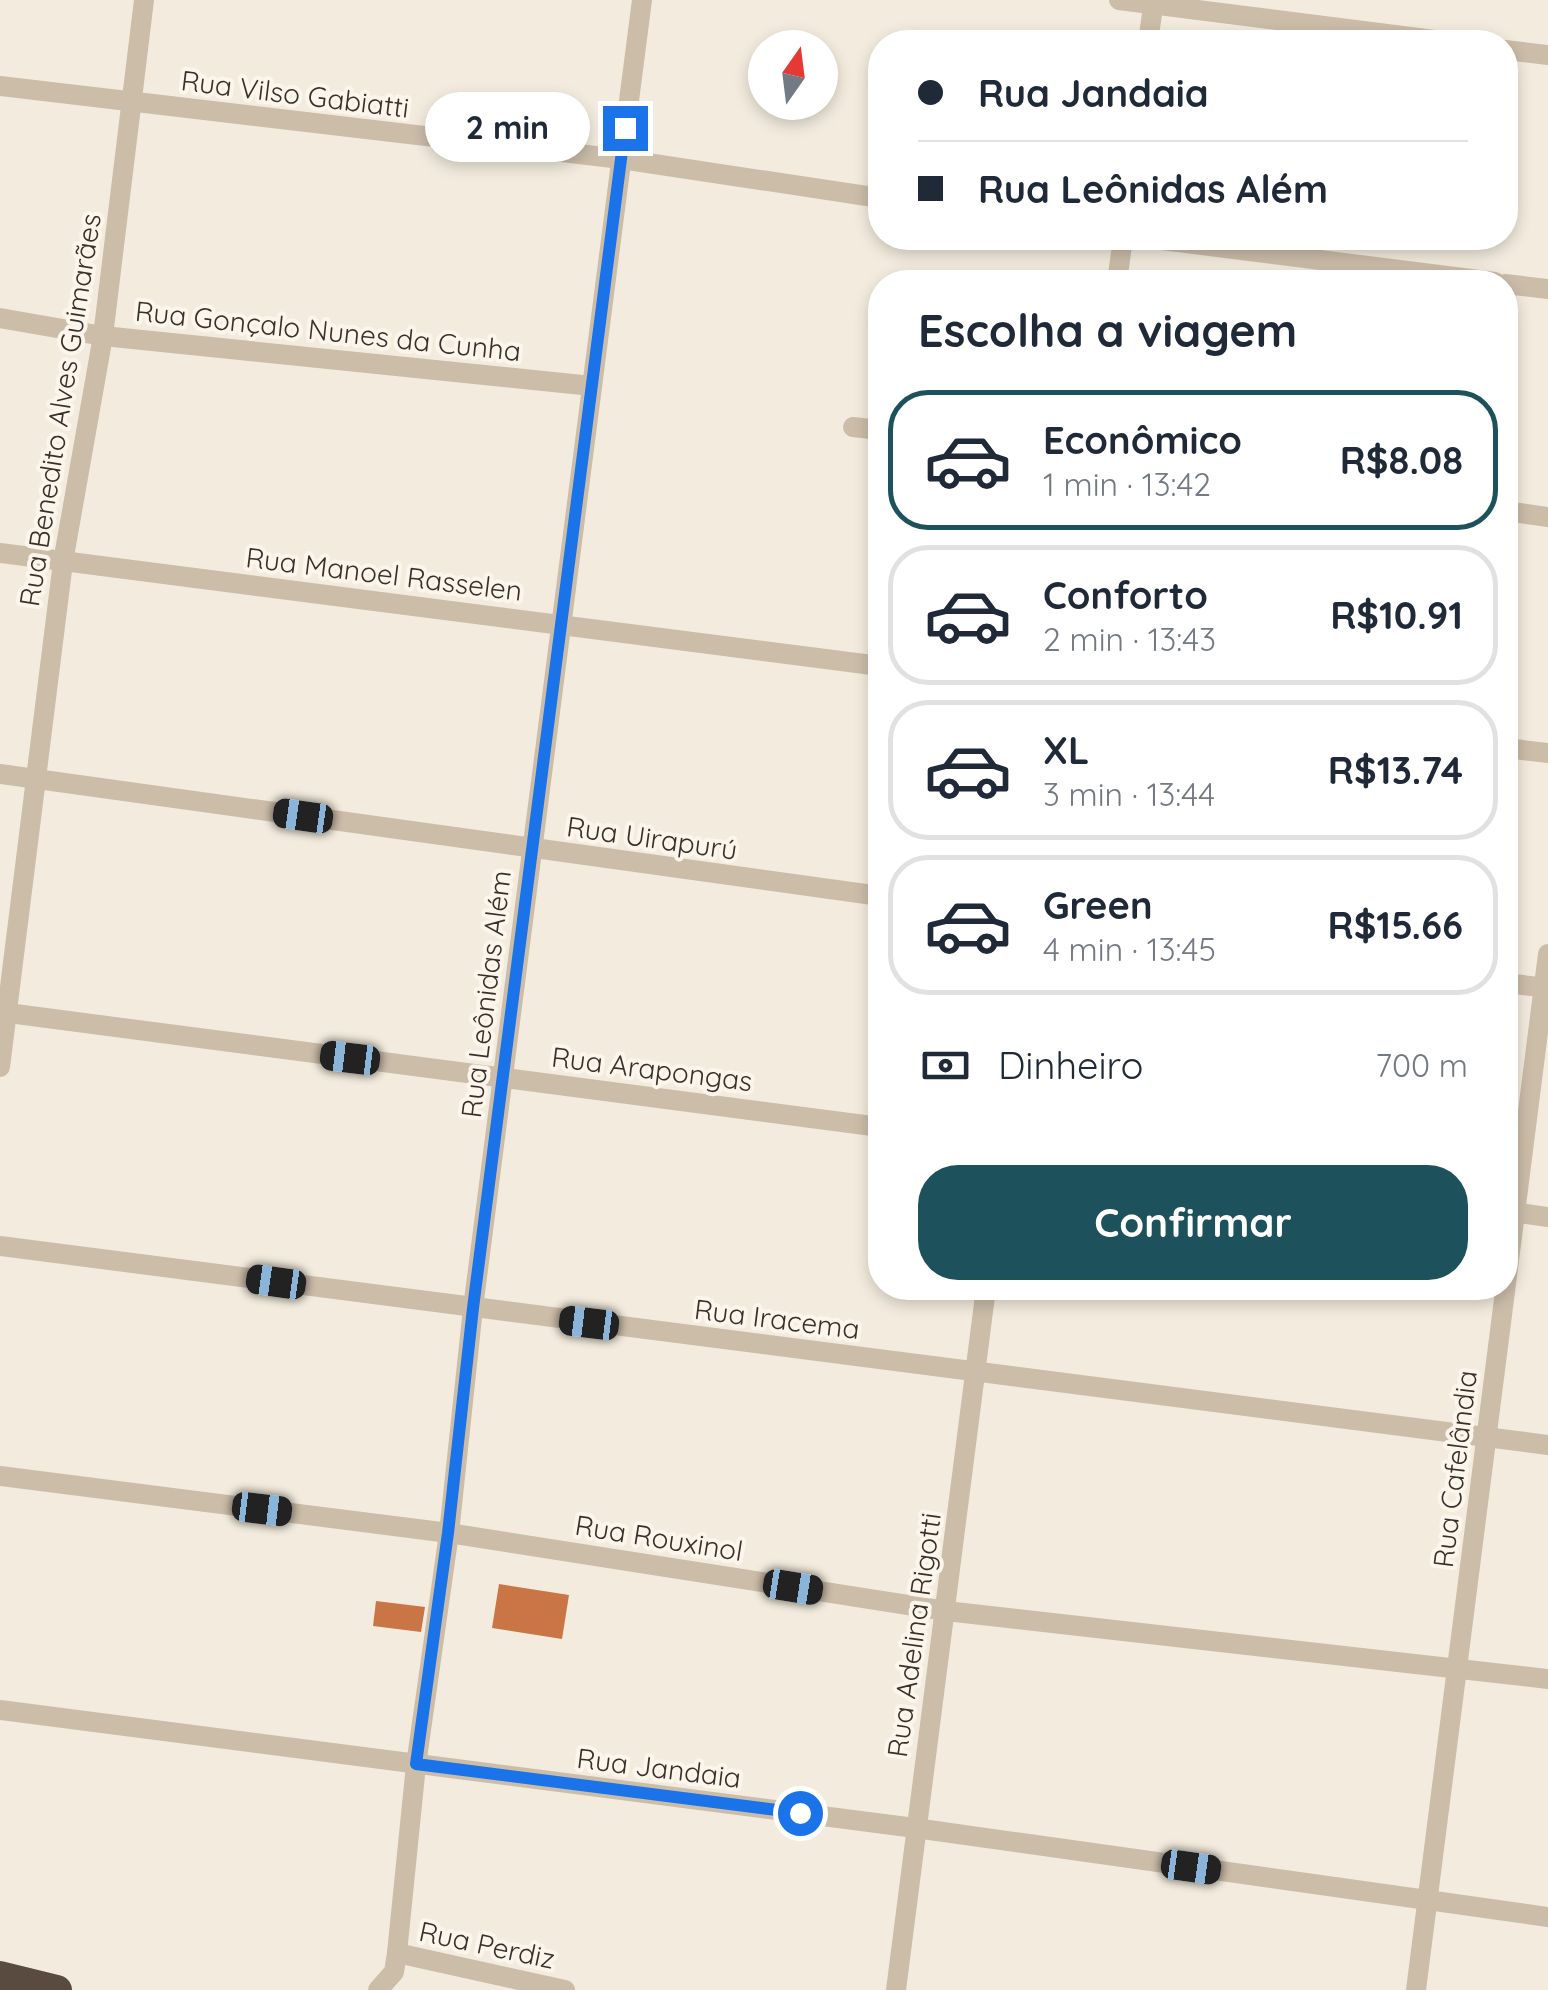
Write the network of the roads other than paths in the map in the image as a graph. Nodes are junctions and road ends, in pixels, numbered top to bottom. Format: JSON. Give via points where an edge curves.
{"nodes":[{"id":1,"x":144,"y":0,"type":"edge"},
{"id":2,"x":642,"y":0,"type":"edge"},
{"id":3,"x":1118,"y":0,"type":"edge"},
{"id":4,"x":1153,"y":2,"type":"edge"},
{"id":5,"x":1150,"y":30,"type":"edge"},
{"id":6,"x":1361,"y":30,"type":"edge"},
{"id":7,"x":1518,"y":52,"type":"edge"},
{"id":8,"x":1548,"y":55,"type":"edge"},
{"id":9,"x":0,"y":86,"type":"edge"},
{"id":10,"x":131,"y":103,"type":"junction"},
{"id":11,"x":622,"y":160,"type":"junction"},
{"id":12,"x":868,"y":196,"type":"edge"},
{"id":13,"x":1241,"y":250,"type":"edge"},
{"id":14,"x":1399,"y":270,"type":"edge"},
{"id":15,"x":1518,"y":286,"type":"edge"},
{"id":16,"x":1548,"y":290,"type":"edge"},
{"id":17,"x":0,"y":318,"type":"edge"},
{"id":18,"x":103,"y":336,"type":"junction"},
{"id":19,"x":592,"y":386,"type":"junction"},
{"id":20,"x":853,"y":427,"type":"dead end"},
{"id":21,"x":868,"y":429,"type":"edge"},
{"id":22,"x":1518,"y":513,"type":"edge"},
{"id":23,"x":1548,"y":517,"type":"edge"},
{"id":24,"x":0,"y":553,"type":"edge"},
{"id":25,"x":63,"y":562,"type":"junction"},
{"id":26,"x":561,"y":624,"type":"junction"},
{"id":27,"x":868,"y":664,"type":"edge"},
{"id":28,"x":1518,"y":750,"type":"edge"},
{"id":29,"x":1548,"y":753,"type":"edge"},
{"id":30,"x":0,"y":774,"type":"edge"},
{"id":31,"x":35,"y":778,"type":"junction"},
{"id":32,"x":532,"y":849,"type":"junction"},
{"id":33,"x":868,"y":894,"type":"edge"},
{"id":34,"x":1548,"y":954,"type":"edge"},
{"id":35,"x":1518,"y":984,"type":"edge"},
{"id":36,"x":1546,"y":988,"type":"edge"},
{"id":37,"x":4,"y":1012,"type":"edge"},
{"id":38,"x":0,"y":1067,"type":"edge"},
{"id":39,"x":503,"y":1077,"type":"junction"},
{"id":40,"x":868,"y":1125,"type":"edge"},
{"id":41,"x":1518,"y":1162,"type":"edge"},
{"id":42,"x":1518,"y":1213,"type":"edge"},
{"id":43,"x":1548,"y":1216,"type":"edge"},
{"id":44,"x":0,"y":1246,"type":"edge"},
{"id":45,"x":984,"y":1300,"type":"edge"},
{"id":46,"x":1501,"y":1300,"type":"edge"},
{"id":47,"x":473,"y":1308,"type":"junction"},
{"id":48,"x":975,"y":1372,"type":"junction"},
{"id":49,"x":1487,"y":1438,"type":"junction"},
{"id":50,"x":1548,"y":1446,"type":"edge"},
{"id":51,"x":0,"y":1476,"type":"edge"},
{"id":52,"x":448,"y":1533,"type":"junction"},
{"id":53,"x":946,"y":1610,"type":"junction"},
{"id":54,"x":1457,"y":1670,"type":"junction"},
{"id":55,"x":1548,"y":1680,"type":"edge"},
{"id":56,"x":0,"y":1710,"type":"edge"},
{"id":57,"x":416,"y":1764,"type":"junction"},
{"id":58,"x":916,"y":1828,"type":"junction"},
{"id":59,"x":1428,"y":1901,"type":"junction"},
{"id":60,"x":1548,"y":1917,"type":"edge"},
{"id":61,"x":397,"y":1972,"type":"edge"},
{"id":62,"x":0,"y":1976,"type":"edge"},
{"id":63,"x":57,"y":1990,"type":"edge"},
{"id":64,"x":378,"y":1990,"type":"edge"},
{"id":65,"x":565,"y":1990,"type":"edge"},
{"id":66,"x":896,"y":1990,"type":"edge"},
{"id":67,"x":1416,"y":1990,"type":"edge"}],
"edges":[{"from":1,"to":10,"type":"street","name":"Rua Benedito Alves Guimarães"},
{"from":2,"to":11,"type":"street","name":"Rua Leônidas Além"},
{"from":3,"to":4,"type":"street"},
{"from":4,"to":5,"type":"street"},
{"from":4,"to":6,"type":"street"},
{"from":7,"to":8,"type":"street"},
{"from":9,"to":10,"type":"street","name":"Rua Vilso Gabiatti"},
{"from":10,"to":11,"type":"street","name":"Rua Vilso Gabiatti"},
{"from":10,"to":18,"type":"street","name":"Rua Benedito Alves Guimarães"},
{"from":11,"to":12,"type":"street","name":"Rua Vilso Gabiatti"},
{"from":11,"to":19,"type":"street","name":"Rua Leônidas Além"},
{"from":13,"to":14,"type":"street"},
{"from":15,"to":16,"type":"street"},
{"from":17,"to":18,"type":"street","name":"Rua Gonçalo Nunes da Cunha"},
{"from":18,"to":19,"type":"street","name":"Rua Gonçalo Nunes da Cunha"},
{"from":18,"to":25,"type":"street","name":"Rua Benedito Alves Guimarães"},
{"from":19,"to":26,"type":"street","name":"Rua Leônidas Além"},
{"from":20,"to":21,"type":"street"},
{"from":22,"to":23,"type":"street"},
{"from":24,"to":25,"type":"street","name":"Rua Manoel Rasselen"},
{"from":25,"to":26,"type":"street","name":"Rua Manoel Rasselen"},
{"from":25,"to":31,"type":"street","name":"Rua Benedito Alves Guimarães"},
{"from":26,"to":27,"type":"street","name":"Rua Manoel Rasselen"},
{"from":26,"to":32,"type":"street","name":"Rua Leônidas Além"},
{"from":28,"to":29,"type":"street"},
{"from":30,"to":31,"type":"street","name":"Rua Uirapurú"},
{"from":31,"to":32,"type":"street","name":"Rua Uirapurú"},
{"from":31,"to":37,"type":"street","name":"Rua Benedito Alves Guimarães"},
{"from":32,"to":33,"type":"street","name":"Rua Uirapurú"},
{"from":32,"to":39,"type":"street","name":"Rua Leônidas Além"},
{"from":34,"to":36,"type":"street","name":"Rua Cafelândia"},
{"from":35,"to":36,"type":"street"},
{"from":36,"to":41,"type":"street","name":"Rua Cafelândia"},
{"from":37,"to":38,"type":"street","name":"Rua Benedito Alves Guimarães"},
{"from":37,"to":39,"type":"street","name":"Rua Arapongas"},
{"from":39,"to":40,"type":"street","name":"Rua Arapongas"},
{"from":39,"to":47,"type":"street","name":"Rua Leônidas Além"},
{"from":42,"to":43,"type":"street"},
{"from":44,"to":47,"type":"street","name":"Rua Iracema"},
{"from":45,"to":48,"type":"street","name":"Rua Adelina Rigotti"},
{"from":46,"to":49,"type":"street","name":"Rua Cafelândia"},
{"from":47,"to":48,"type":"street","name":"Rua Iracema"},
{"from":47,"to":52,"type":"street","name":"Rua Leônidas Além"},
{"from":48,"to":49,"type":"street","name":"Rua Iracema"},
{"from":48,"to":53,"type":"street","name":"Rua Adelina Rigotti"},
{"from":49,"to":50,"type":"street","name":"Rua Iracema"},
{"from":49,"to":54,"type":"street","name":"Rua Cafelândia"},
{"from":51,"to":52,"type":"street","name":"Rua Rouxinol"},
{"from":52,"to":53,"type":"street","name":"Rua Rouxinol"},
{"from":52,"to":57,"type":"street","name":"Rua Leônidas Além"},
{"from":53,"to":54,"type":"street","name":"Rua Rouxinol"},
{"from":53,"to":58,"type":"street","name":"Rua Adelina Rigotti"},
{"from":54,"to":55,"type":"street","name":"Rua Rouxinol"},
{"from":54,"to":59,"type":"street","name":"Rua Cafelândia"},
{"from":56,"to":57,"type":"street","name":"Rua Jandaia"},
{"from":57,"to":58,"type":"street","name":"Rua Jandaia"},
{"from":57,"to":61,"type":"street","name":"Rua Leônidas Além"},
{"from":58,"to":59,"type":"street","name":"Rua Jandaia"},
{"from":58,"to":66,"type":"street","name":"Rua Adelina Rigotti"},
{"from":59,"to":60,"type":"street","name":"Rua Jandaia"},
{"from":59,"to":67,"type":"street","name":"Rua Cafelândia"},
{"from":61,"to":64,"type":"street"},
{"from":61,"to":65,"type":"street","name":"Rua Perdiz"},
{"from":62,"to":63,"type":"highway"}]}
